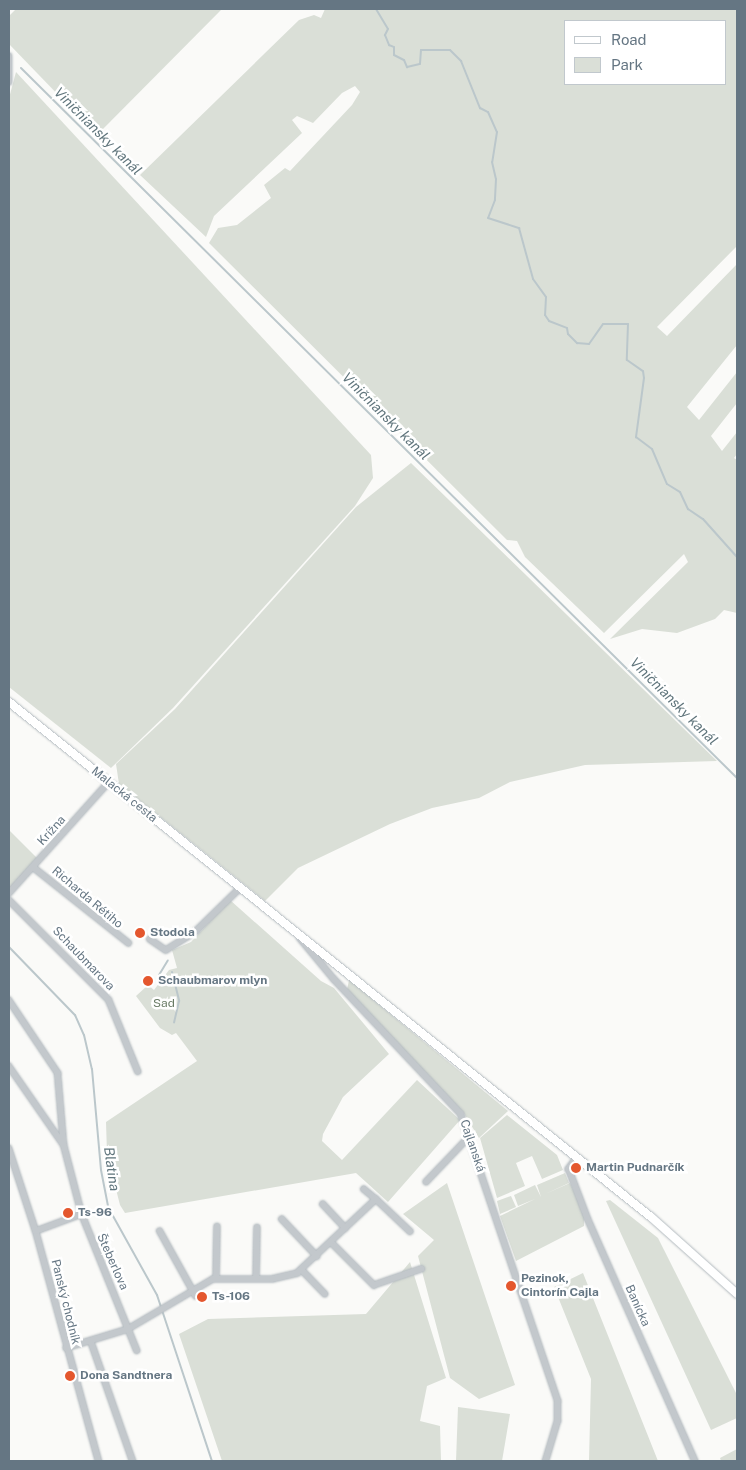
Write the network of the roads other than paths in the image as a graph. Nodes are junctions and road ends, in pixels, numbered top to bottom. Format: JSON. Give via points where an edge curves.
{"nodes":[{"id":1,"x":9,"y":56,"type":"edge"},
{"id":2,"x":9,"y":82,"type":"edge"},
{"id":3,"x":9,"y":702,"type":"edge"},
{"id":4,"x":109,"y":782,"type":"junction"},
{"id":5,"x":34,"y":867,"type":"junction"},
{"id":6,"x":240,"y":888,"type":"junction"},
{"id":7,"x":9,"y":893,"type":"edge"},
{"id":8,"x":9,"y":900,"type":"edge"},
{"id":9,"x":297,"y":934,"type":"junction"},
{"id":10,"x":150,"y":939,"type":"dead end"},
{"id":11,"x":129,"y":943,"type":"dead end"},
{"id":12,"x":341,"y":970,"type":"junction"},
{"id":13,"x":334,"y":979,"type":"junction"},
{"id":14,"x":9,"y":1000,"type":"edge"},
{"id":15,"x":9,"y":1066,"type":"edge"},
{"id":16,"x":138,"y":1071,"type":"dead end"},
{"id":17,"x":63,"y":1124,"type":"junction"},
{"id":18,"x":49,"y":1125,"type":"junction"},
{"id":19,"x":470,"y":1136,"type":"junction"},
{"id":20,"x":64,"y":1145,"type":"junction"},
{"id":21,"x":9,"y":1148,"type":"edge"},
{"id":22,"x":577,"y":1158,"type":"junction"},
{"id":23,"x":426,"y":1182,"type":"dead end"},
{"id":24,"x":364,"y":1189,"type":"dead end"},
{"id":25,"x":376,"y":1199,"type":"junction"},
{"id":26,"x":323,"y":1204,"type":"dead end"},
{"id":27,"x":82,"y":1214,"type":"junction"},
{"id":28,"x":282,"y":1219,"type":"dead end"},
{"id":29,"x":217,"y":1227,"type":"dead end"},
{"id":30,"x":257,"y":1228,"type":"dead end"},
{"id":31,"x":346,"y":1228,"type":"junction"},
{"id":32,"x":36,"y":1231,"type":"junction"},
{"id":33,"x":160,"y":1231,"type":"dead end"},
{"id":34,"x":410,"y":1231,"type":"dead end"},
{"id":35,"x":331,"y":1242,"type":"junction"},
{"id":36,"x":317,"y":1256,"type":"junction"},
{"id":37,"x":421,"y":1269,"type":"dead end"},
{"id":38,"x":302,"y":1270,"type":"junction"},
{"id":39,"x":216,"y":1278,"type":"junction"},
{"id":40,"x":256,"y":1278,"type":"junction"},
{"id":41,"x":194,"y":1293,"type":"junction"},
{"id":42,"x":325,"y":1294,"type":"dead end"},
{"id":43,"x":737,"y":1294,"type":"edge"},
{"id":44,"x":128,"y":1329,"type":"junction"},
{"id":45,"x":92,"y":1341,"type":"junction"},
{"id":46,"x":66,"y":1348,"type":"junction"},
{"id":47,"x":137,"y":1350,"type":"dead end"},
{"id":48,"x":99,"y":1461,"type":"edge"},
{"id":49,"x":133,"y":1461,"type":"edge"},
{"id":50,"x":546,"y":1461,"type":"edge"},
{"id":51,"x":695,"y":1461,"type":"edge"}],
"edges":[{"from":1,"to":2,"type":"street"},
{"from":3,"to":4,"type":"main road","name":"Malacká cesta"},
{"from":4,"to":5,"type":"street","name":"Krížna"},
{"from":4,"to":6,"type":"main road","name":"Malacká cesta"},
{"from":5,"to":7,"type":"street","name":"Krížna"},
{"from":5,"to":11,"type":"street","name":"Richarda Rétiho"},
{"from":6,"to":9,"type":"main road"},
{"from":6,"to":10,"type":"street","via":[[196,931],[166,950]]},
{"from":8,"to":16,"type":"street","name":"Schaubmarova","via":[[109,1000]]},
{"from":9,"to":12,"type":"main road"},
{"from":9,"to":13,"type":"street","name":"Cajlanská"},
{"from":12,"to":13,"type":"street"},
{"from":12,"to":22,"type":"main road"},
{"from":13,"to":19,"type":"street","name":"Cajlanská","via":[[461,1114]]},
{"from":14,"to":17,"type":"street","name":"Šteberlova","via":[[58,1073]]},
{"from":15,"to":18,"type":"street","name":"Šteberlova"},
{"from":17,"to":18,"type":"street"},
{"from":17,"to":20,"type":"street","name":"Šteberlova"},
{"from":18,"to":20,"type":"street","name":"Šteberlova"},
{"from":19,"to":23,"type":"street"},
{"from":19,"to":50,"type":"street","name":"Cajlanská","via":[[558,1401],[558,1421]]},
{"from":20,"to":27,"type":"street","name":"Šteberlova"},
{"from":21,"to":32,"type":"street","name":"Panský chodník"},
{"from":22,"to":43,"type":"main road","via":[[686,1246]]},
{"from":22,"to":51,"type":"street","name":"Banícka","via":[[569,1169]]},
{"from":24,"to":25,"type":"street"},
{"from":25,"to":31,"type":"street"},
{"from":25,"to":34,"type":"street"},
{"from":26,"to":31,"type":"street"},
{"from":27,"to":32,"type":"street"},
{"from":27,"to":44,"type":"street","name":"Šteberlova"},
{"from":28,"to":36,"type":"street"},
{"from":29,"to":39,"type":"street"},
{"from":30,"to":40,"type":"street"},
{"from":31,"to":35,"type":"street"},
{"from":32,"to":46,"type":"street","name":"Panský chodník"},
{"from":33,"to":41,"type":"street"},
{"from":35,"to":36,"type":"street"},
{"from":35,"to":37,"type":"street","via":[[374,1285]]},
{"from":36,"to":38,"type":"street"},
{"from":38,"to":40,"type":"street","via":[[280,1278]]},
{"from":38,"to":42,"type":"street"},
{"from":39,"to":40,"type":"street"},
{"from":39,"to":41,"type":"street"},
{"from":41,"to":44,"type":"street"},
{"from":44,"to":45,"type":"street"},
{"from":44,"to":47,"type":"street","name":"Šteberlova"},
{"from":45,"to":46,"type":"street"},
{"from":45,"to":49,"type":"street"},
{"from":46,"to":48,"type":"street","name":"Panský chodník"}]}
